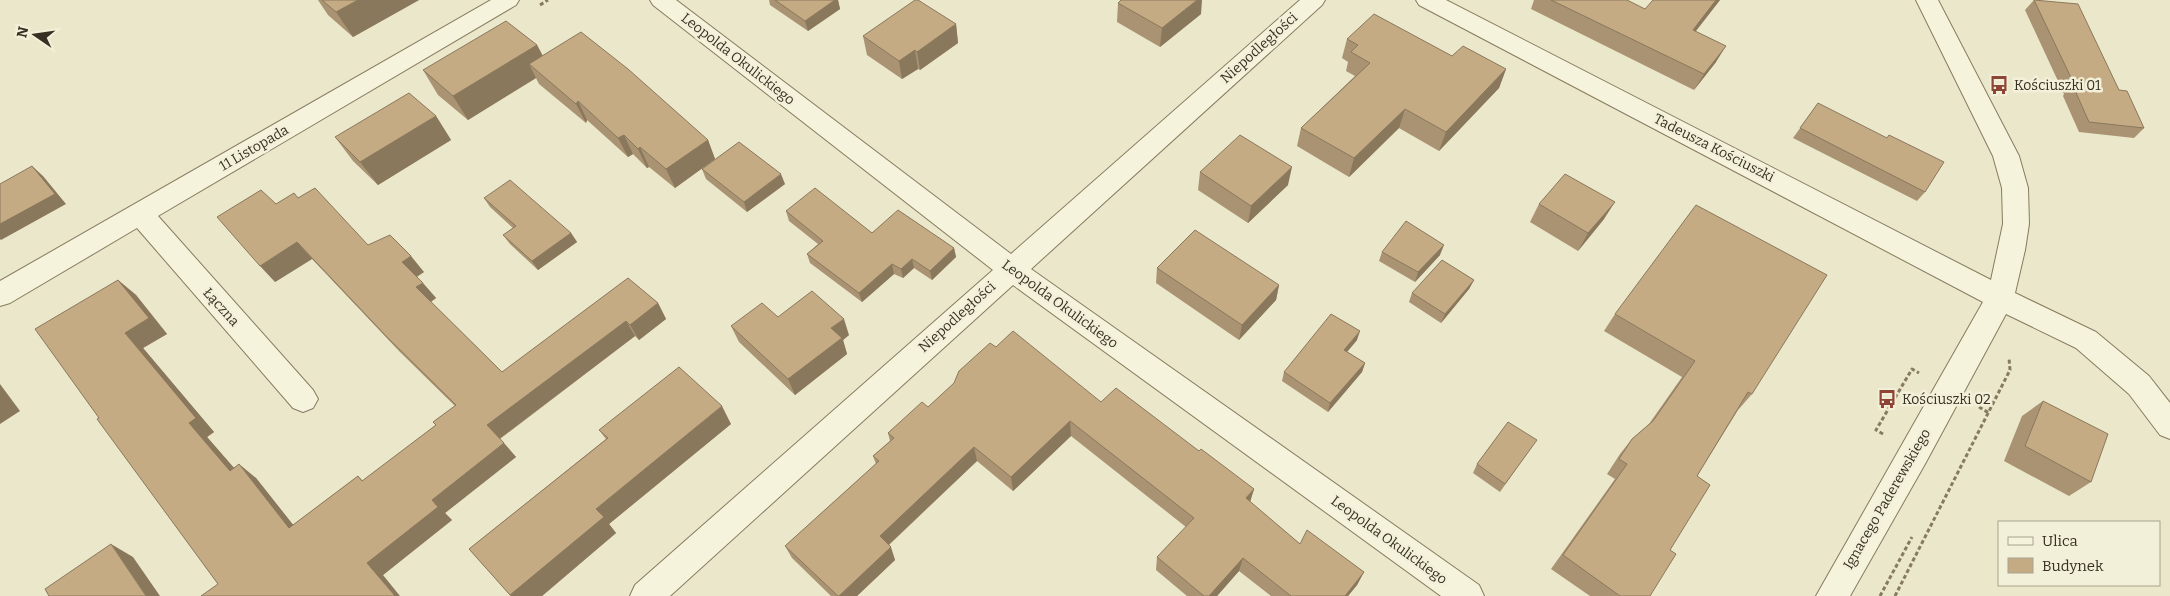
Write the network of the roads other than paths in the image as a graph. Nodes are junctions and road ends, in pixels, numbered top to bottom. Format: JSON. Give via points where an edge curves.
{"nodes":[{"id":1,"x":508,"y":0,"type":"edge"},
{"id":2,"x":661,"y":0,"type":"edge"},
{"id":3,"x":1314,"y":0,"type":"edge"},
{"id":4,"x":1427,"y":0,"type":"edge"},
{"id":5,"x":1931,"y":8,"type":"edge"},
{"id":6,"x":140,"y":214,"type":"junction"},
{"id":7,"x":1010,"y":269,"type":"junction"},
{"id":8,"x":0,"y":295,"type":"edge"},
{"id":9,"x":2000,"y":298,"type":"junction"},
{"id":10,"x":303,"y":399,"type":"dead end"},
{"id":11,"x":2170,"y":426,"type":"edge"},
{"id":12,"x":646,"y":596,"type":"edge"},
{"id":13,"x":1468,"y":596,"type":"edge"},
{"id":14,"x":1832,"y":596,"type":"edge"}],
"edges":[{"from":1,"to":6,"type":"street","name":"11 Listopada"},
{"from":2,"to":7,"type":"street","name":"Leopolda Okulickiego"},
{"from":3,"to":7,"type":"street","name":"Niepodległości"},
{"from":4,"to":9,"type":"street","name":"Tadeusza Kościuszki"},
{"from":5,"to":9,"type":"street","name":"Ignacego Paderewskiego","via":[[2006,156],[2015,188],[2016,224]]},
{"from":6,"to":8,"type":"street","name":"11 Listopada"},
{"from":6,"to":10,"type":"street","name":"Łączna"},
{"from":7,"to":12,"type":"street","name":"Niepodległości"},
{"from":7,"to":13,"type":"street","name":"Leopolda Okulickiego"},
{"from":9,"to":11,"type":"street","name":"Tadeusza Kościuszki","via":[[2086,340],[2139,385]]},
{"from":9,"to":14,"type":"street","name":"Ignacego Paderewskiego"}]}
